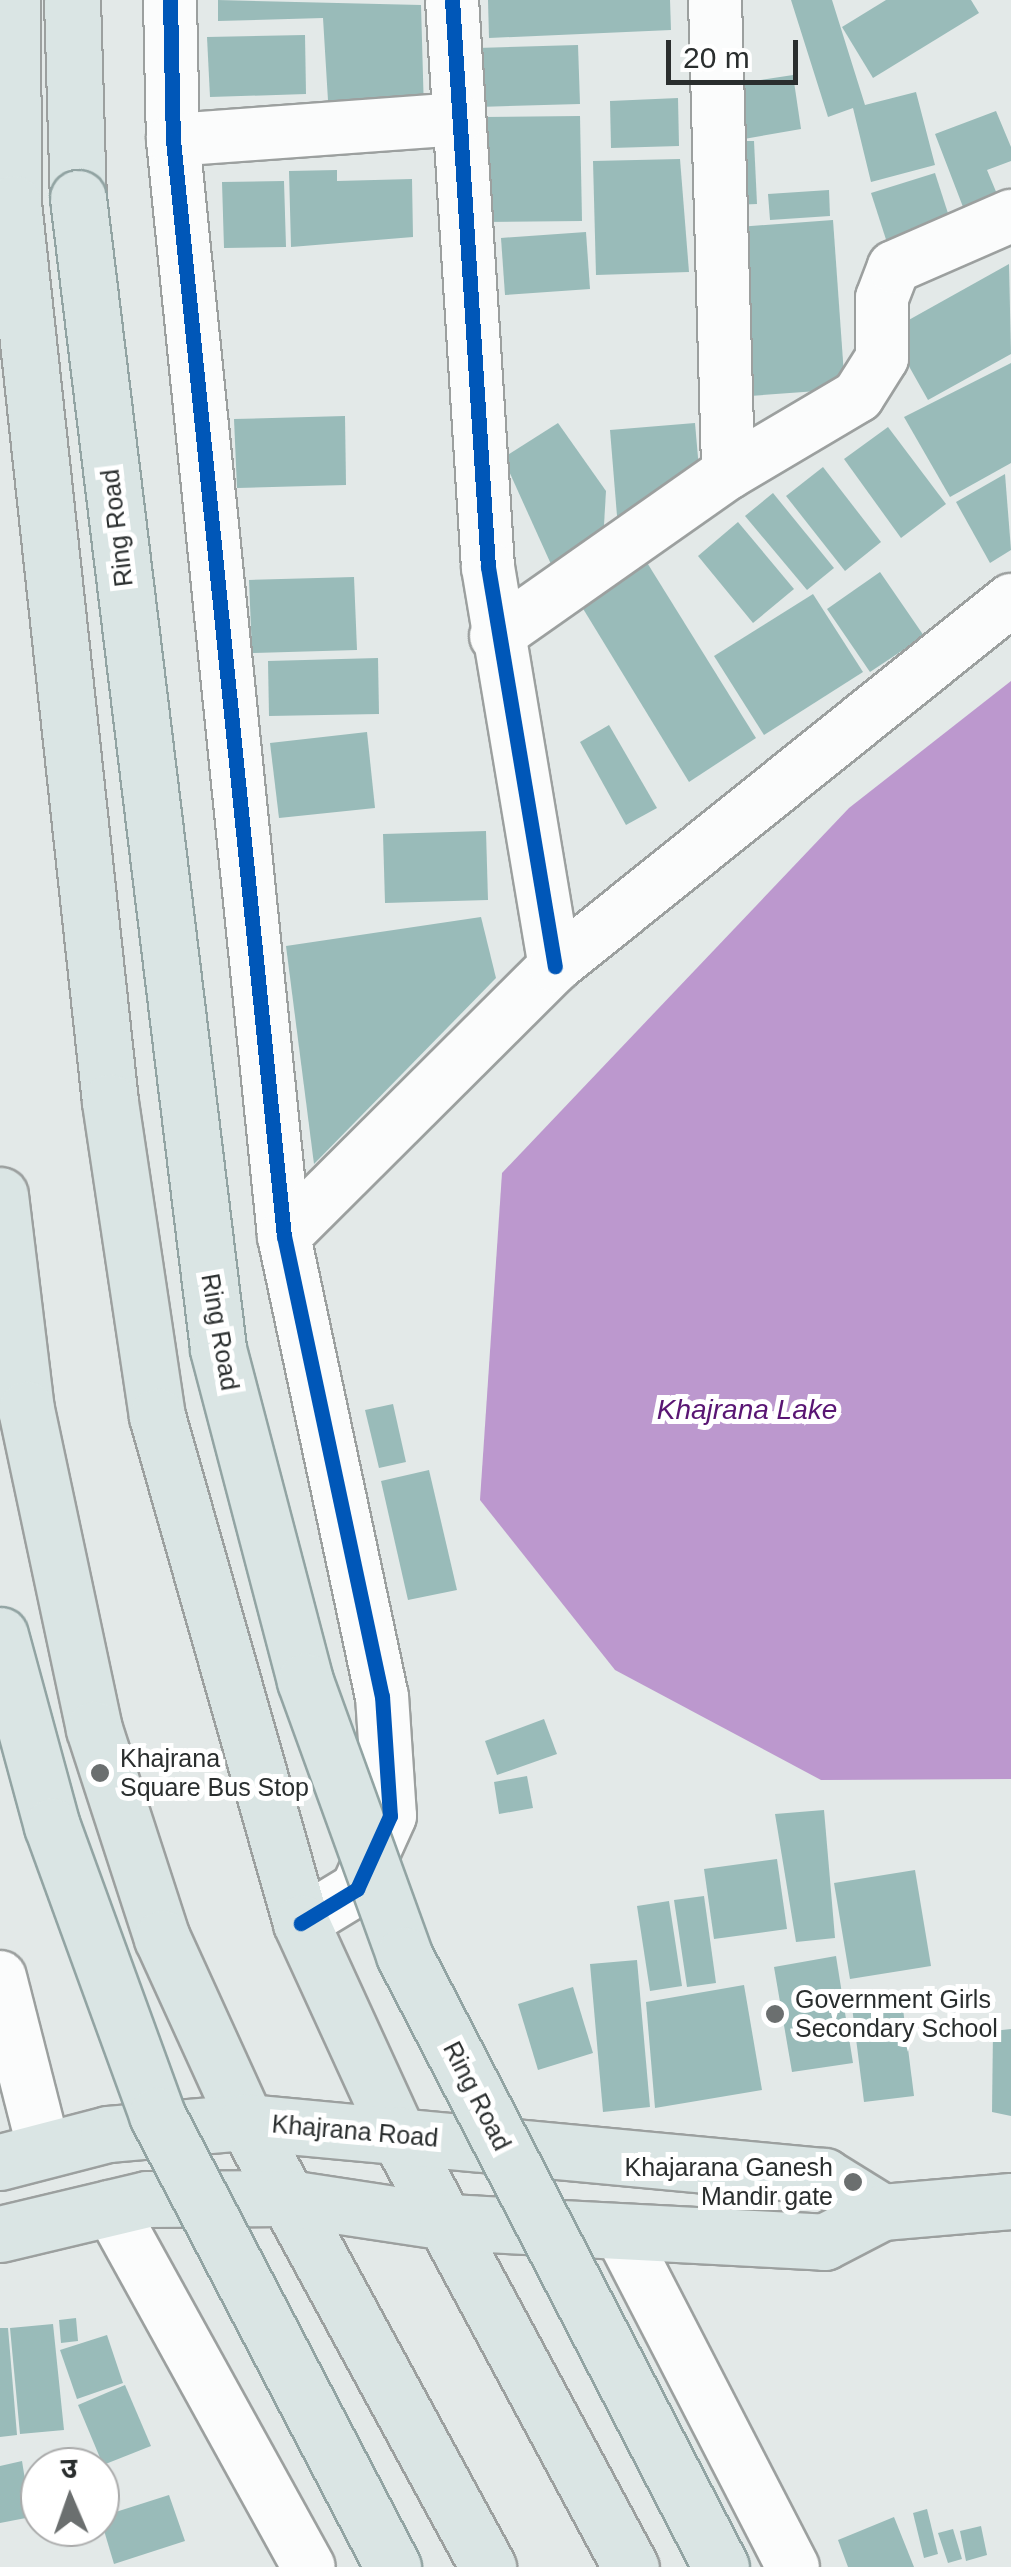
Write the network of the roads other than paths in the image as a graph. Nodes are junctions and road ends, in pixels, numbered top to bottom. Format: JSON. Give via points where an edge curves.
{"nodes":[{"id":1,"x":12,"y":0,"type":"edge"},
{"id":2,"x":72,"y":0,"type":"edge"},
{"id":3,"x":170,"y":0,"type":"edge"},
{"id":4,"x":452,"y":0,"type":"edge"},
{"id":5,"x":714,"y":0,"type":"edge"},
{"id":6,"x":457,"y":119,"type":"junction"},
{"id":7,"x":173,"y":140,"type":"junction"},
{"id":8,"x":1011,"y":216,"type":"edge"},
{"id":9,"x":728,"y":473,"type":"junction"},
{"id":10,"x":1011,"y":600,"type":"edge"},
{"id":11,"x":496,"y":636,"type":"junction"},
{"id":12,"x":555,"y":966,"type":"junction"},
{"id":13,"x":0,"y":1195,"type":"edge"},
{"id":14,"x":284,"y":1236,"type":"junction"},
{"id":15,"x":0,"y":1635,"type":"edge"},
{"id":16,"x":301,"y":1923,"type":"junction"},
{"id":17,"x":0,"y":1976,"type":"edge"},
{"id":18,"x":246,"y":2122,"type":"junction"},
{"id":19,"x":398,"y":2135,"type":"junction"},
{"id":20,"x":22,"y":2156,"type":"edge"},
{"id":21,"x":288,"y":2198,"type":"junction"},
{"id":22,"x":1011,"y":2202,"type":"edge"},
{"id":23,"x":110,"y":2207,"type":"junction"},
{"id":24,"x":882,"y":2212,"type":"junction"},
{"id":25,"x":446,"y":2222,"type":"junction"},
{"id":26,"x":620,"y":2232,"type":"junction"},
{"id":27,"x":0,"y":2234,"type":"edge"},
{"id":28,"x":309,"y":2567,"type":"edge"},
{"id":29,"x":394,"y":2567,"type":"edge"},
{"id":30,"x":488,"y":2567,"type":"edge"},
{"id":31,"x":631,"y":2567,"type":"edge"},
{"id":32,"x":721,"y":2567,"type":"edge"},
{"id":33,"x":793,"y":2567,"type":"edge"}],
"edges":[{"from":1,"to":16,"type":"main road","via":[[13,203],[122,1181],[157,1416]]},
{"from":2,"to":32,"type":"main road","name":"Ring Road","bridge":true,"via":[[78,198],[218,1348],[304,1681],[404,1954]]},
{"from":3,"to":7,"type":"street"},
{"from":4,"to":6,"type":"street"},
{"from":5,"to":9,"type":"street"},
{"from":6,"to":7,"type":"street"},
{"from":6,"to":11,"type":"street"},
{"from":7,"to":14,"type":"street"},
{"from":8,"to":9,"type":"street","via":[[894,267],[875,377]]},
{"from":9,"to":11,"type":"street"},
{"from":10,"to":12,"type":"street"},
{"from":11,"to":12,"type":"street"},
{"from":12,"to":14,"type":"street"},
{"from":13,"to":18,"type":"main road","via":[[26,1409],[94,1729],[162,1938]]},
{"from":14,"to":16,"type":"street","via":[[382,1696],[390,1816],[357,1889]]},
{"from":15,"to":29,"type":"main road","bridge":true,"via":[[52,1826],[158,2115]]},
{"from":16,"to":19,"type":"main road"},
{"from":17,"to":20,"type":"street"},
{"from":18,"to":19,"type":"main road","name":"Khajrana Road"},
{"from":18,"to":20,"type":"main road","name":"Khajrana Road","via":[[108,2134]]},
{"from":18,"to":21,"type":"main road"},
{"from":19,"to":24,"type":"main road","name":"Khajrana Road","via":[[824,2176]]},
{"from":19,"to":25,"type":"main road"},
{"from":21,"to":23,"type":"main road"},
{"from":21,"to":25,"type":"main road"},
{"from":21,"to":30,"type":"main road"},
{"from":22,"to":24,"type":"main road"},
{"from":23,"to":27,"type":"main road"},
{"from":23,"to":28,"type":"street"},
{"from":24,"to":26,"type":"main road","via":[[824,2242]]},
{"from":25,"to":26,"type":"main road"},
{"from":25,"to":31,"type":"main road"},
{"from":26,"to":33,"type":"street"}]}
